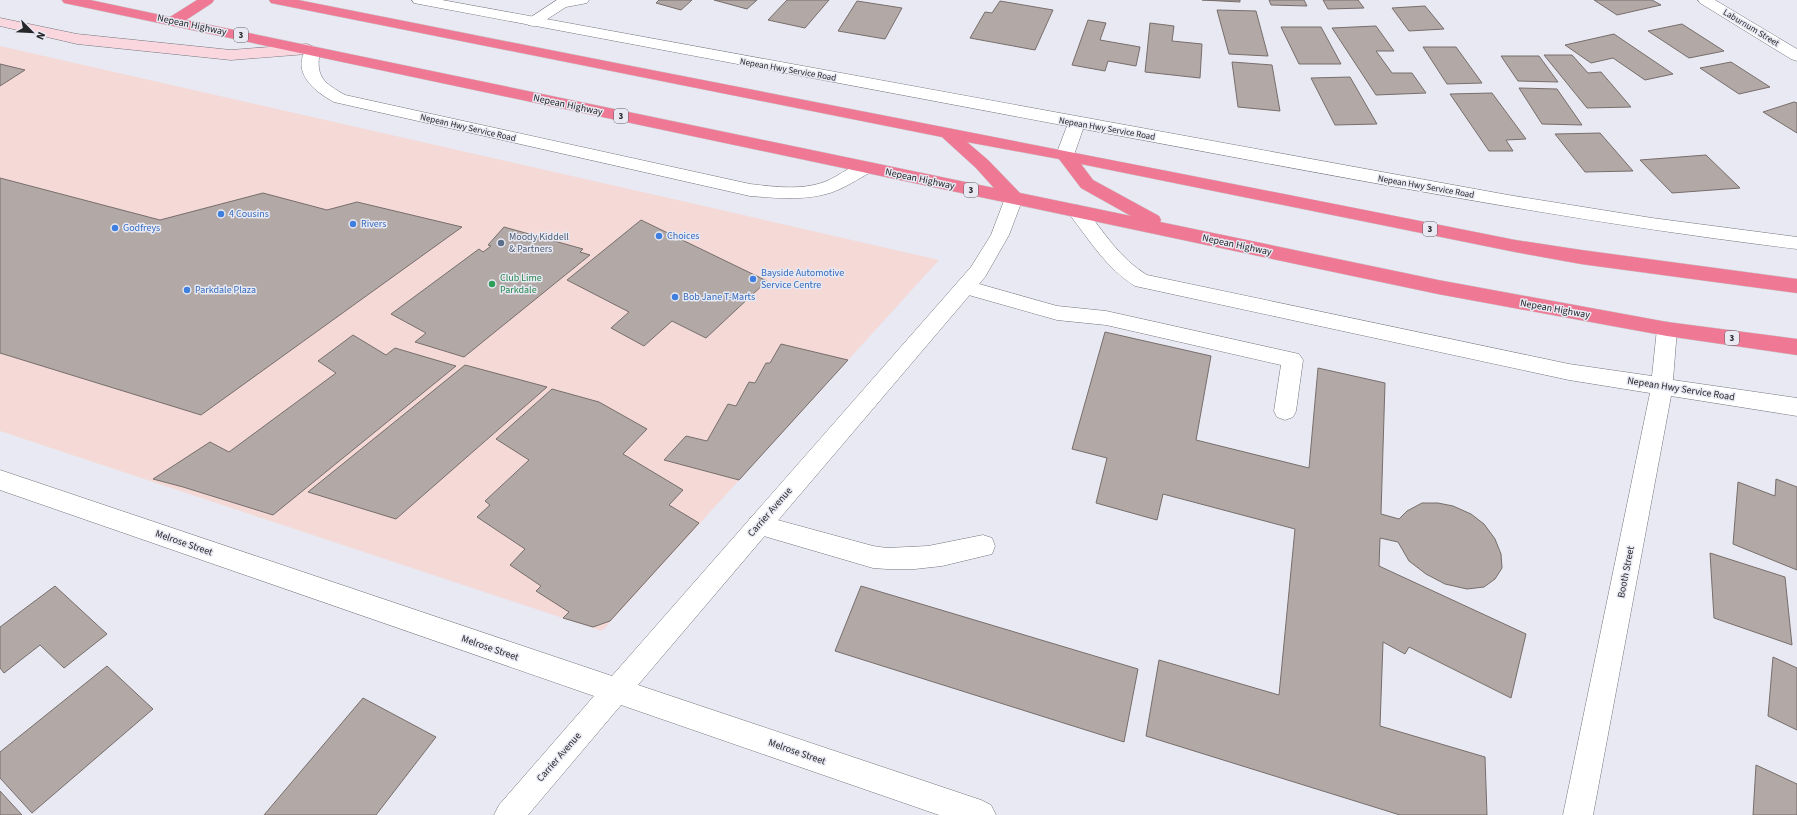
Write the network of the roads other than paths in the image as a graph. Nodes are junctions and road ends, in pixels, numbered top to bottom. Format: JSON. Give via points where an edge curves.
{"nodes":[{"id":1,"x":69,"y":0,"type":"edge"},
{"id":2,"x":207,"y":0,"type":"edge"},
{"id":3,"x":276,"y":0,"type":"edge"},
{"id":4,"x":419,"y":0,"type":"edge"},
{"id":5,"x":582,"y":0,"type":"edge"},
{"id":6,"x":1705,"y":0,"type":"edge"},
{"id":7,"x":174,"y":21,"type":"junction"},
{"id":8,"x":0,"y":22,"type":"edge"},
{"id":9,"x":533,"y":22,"type":"junction"},
{"id":10,"x":310,"y":50,"type":"junction"},
{"id":11,"x":1797,"y":56,"type":"edge"},
{"id":12,"x":1077,"y":123,"type":"junction"},
{"id":13,"x":948,"y":134,"type":"junction"},
{"id":14,"x":1065,"y":155,"type":"junction"},
{"id":15,"x":865,"y":168,"type":"junction"},
{"id":16,"x":1014,"y":198,"type":"junction"},
{"id":17,"x":1077,"y":211,"type":"junction"},
{"id":18,"x":1174,"y":232,"type":"junction"},
{"id":19,"x":1797,"y":243,"type":"edge"},
{"id":20,"x":1797,"y":286,"type":"edge"},
{"id":21,"x":965,"y":287,"type":"junction"},
{"id":22,"x":1667,"y":328,"type":"junction"},
{"id":23,"x":1797,"y":347,"type":"edge"},
{"id":24,"x":1662,"y":386,"type":"junction"},
{"id":25,"x":1797,"y":406,"type":"edge"},
{"id":26,"x":1285,"y":411,"type":"dead end"},
{"id":27,"x":0,"y":480,"type":"edge"},
{"id":28,"x":759,"y":525,"type":"junction"},
{"id":29,"x":983,"y":546,"type":"dead end"},
{"id":30,"x":616,"y":691,"type":"junction"},
{"id":31,"x":509,"y":815,"type":"edge"},
{"id":32,"x":980,"y":815,"type":"edge"},
{"id":33,"x":1578,"y":815,"type":"edge"}],
"edges":[{"from":1,"to":7,"type":"highway","name":"Nepean Highway","number":"3"},
{"from":2,"to":7,"type":"highway"},
{"from":3,"to":13,"type":"highway","number":"3"},
{"from":4,"to":9,"type":"street","name":"Nepean Hwy Service Road"},
{"from":5,"to":9,"type":"street","via":[[562,3]]},
{"from":6,"to":11,"type":"street","name":"Laburnum Street"},
{"from":7,"to":10,"type":"highway","name":"Nepean Highway","number":"3"},
{"from":8,"to":10,"type":"main road","via":[[76,39],[231,55]]},
{"from":9,"to":12,"type":"street","name":"Nepean Hwy Service Road"},
{"from":10,"to":15,"type":"highway","name":"Nepean Highway","number":"3"},
{"from":10,"to":15,"type":"street","name":"Nepean Hwy Service Road","via":[[310,70],[315,80],[327,92],[340,99],[750,190],[786,193],[823,189]]},
{"from":12,"to":14,"type":"street"},
{"from":12,"to":19,"type":"street","name":"Nepean Hwy Service Road","via":[[1590,215],[1744,238]]},
{"from":13,"to":14,"type":"highway","number":"3"},
{"from":13,"to":16,"type":"highway","via":[[982,164]]},
{"from":14,"to":18,"type":"highway","via":[[1087,184]]},
{"from":14,"to":20,"type":"highway","number":"3","via":[[1515,246]]},
{"from":15,"to":16,"type":"highway","name":"Nepean Highway","number":"3"},
{"from":16,"to":17,"type":"highway","name":"Nepean Highway","number":"3"},
{"from":16,"to":21,"type":"street","name":"Carrier Avenue","via":[[994,246]]},
{"from":17,"to":18,"type":"highway","name":"Nepean Highway","number":"3"},
{"from":17,"to":24,"type":"street","name":"Nepean Hwy Service Road","via":[[1118,263],[1133,277],[1142,281],[1569,372]]},
{"from":18,"to":22,"type":"highway","name":"Nepean Highway","number":"3","via":[[1446,289]]},
{"from":21,"to":26,"type":"street","via":[[1057,312],[1106,318],[1292,360]]},
{"from":21,"to":28,"type":"street","name":"Carrier Avenue"},
{"from":22,"to":23,"type":"highway","name":"Nepean Highway","number":"3"},
{"from":22,"to":24,"type":"street","name":"Booth Street"},
{"from":24,"to":25,"type":"street","name":"Nepean Hwy Service Road"},
{"from":24,"to":33,"type":"street","name":"Booth Street"},
{"from":27,"to":30,"type":"street","name":"Melrose Street"},
{"from":28,"to":29,"type":"street","via":[[873,557],[914,559]]},
{"from":28,"to":30,"type":"street","name":"Carrier Avenue"},
{"from":30,"to":31,"type":"street","name":"Carrier Avenue"},
{"from":30,"to":32,"type":"street","name":"Melrose Street"}]}
